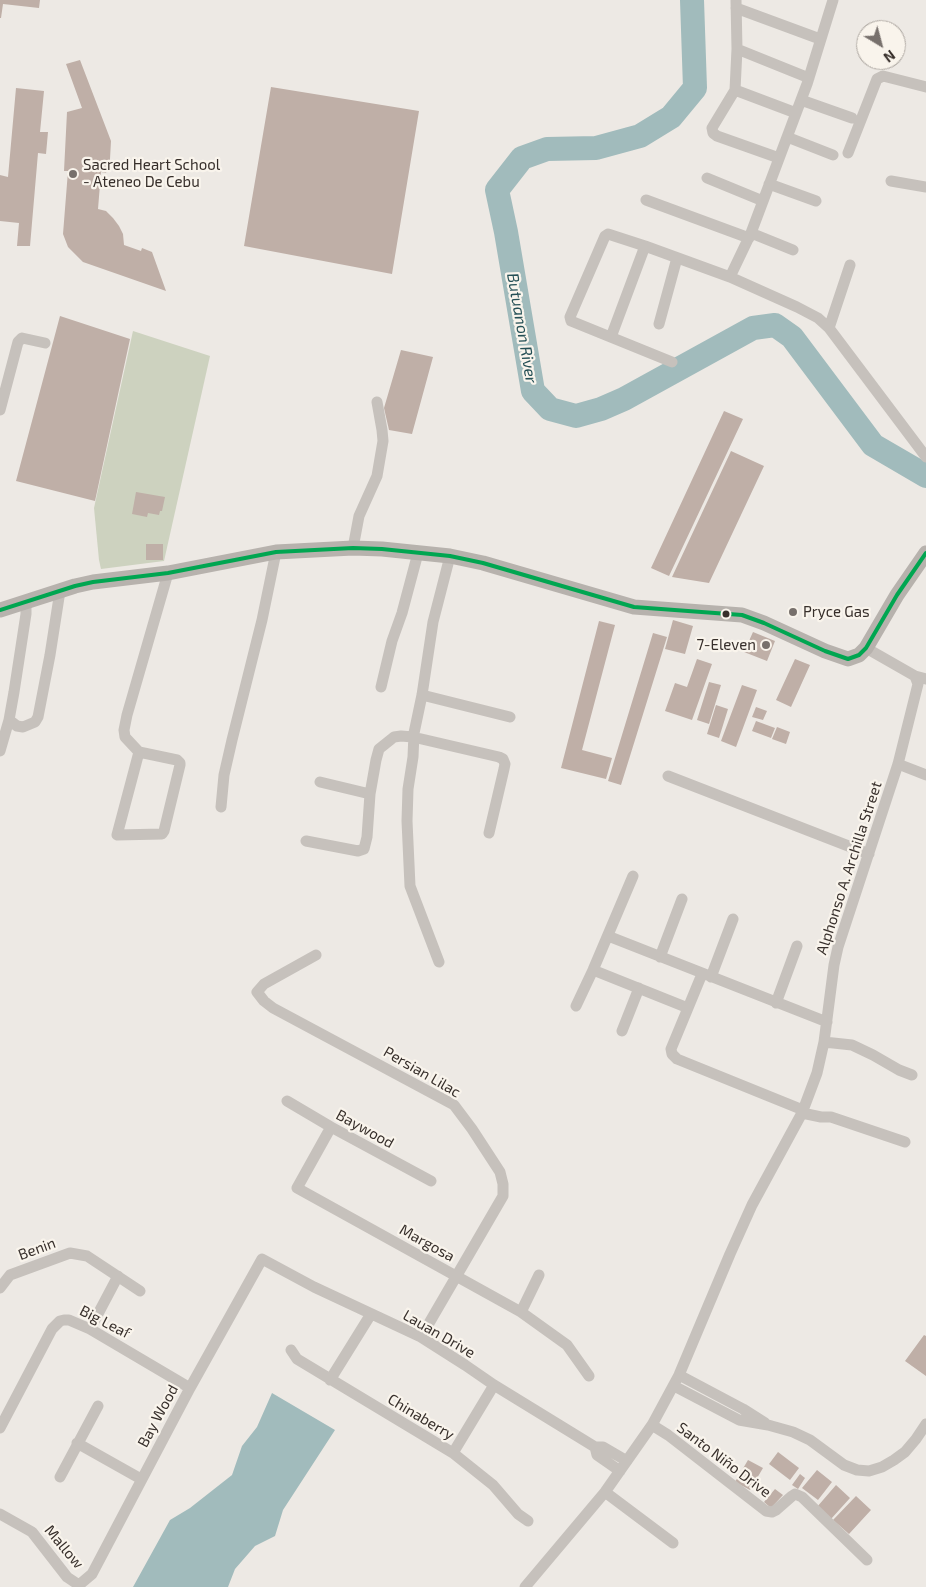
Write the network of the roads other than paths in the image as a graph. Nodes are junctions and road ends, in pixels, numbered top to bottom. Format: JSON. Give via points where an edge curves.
{"nodes":[{"id":1,"x":833,"y":0,"type":"edge"},
{"id":2,"x":736,"y":4,"type":"edge"},
{"id":3,"x":820,"y":39,"type":"junction"},
{"id":4,"x":737,"y":49,"type":"junction"},
{"id":5,"x":808,"y":78,"type":"junction"},
{"id":6,"x":926,"y":87,"type":"edge"},
{"id":7,"x":736,"y":90,"type":"junction"},
{"id":8,"x":801,"y":100,"type":"junction"},
{"id":9,"x":796,"y":113,"type":"junction"},
{"id":10,"x":852,"y":118,"type":"dead end"},
{"id":11,"x":787,"y":137,"type":"junction"},
{"id":12,"x":848,"y":153,"type":"dead end"},
{"id":13,"x":833,"y":155,"type":"dead end"},
{"id":14,"x":780,"y":158,"type":"junction"},
{"id":15,"x":706,"y":178,"type":"dead end"},
{"id":16,"x":891,"y":181,"type":"dead end"},
{"id":17,"x":769,"y":184,"type":"junction"},
{"id":18,"x":926,"y":187,"type":"edge"},
{"id":19,"x":646,"y":200,"type":"dead end"},
{"id":20,"x":763,"y":201,"type":"junction"},
{"id":21,"x":816,"y":201,"type":"dead end"},
{"id":22,"x":750,"y":235,"type":"junction"},
{"id":23,"x":644,"y":246,"type":"junction"},
{"id":24,"x":793,"y":250,"type":"dead end"},
{"id":25,"x":677,"y":258,"type":"junction"},
{"id":26,"x":850,"y":266,"type":"dead end"},
{"id":27,"x":730,"y":277,"type":"junction"},
{"id":28,"x":659,"y":324,"type":"dead end"},
{"id":29,"x":829,"y":328,"type":"junction"},
{"id":30,"x":612,"y":337,"type":"junction"},
{"id":31,"x":45,"y":343,"type":"dead end"},
{"id":32,"x":672,"y":362,"type":"dead end"},
{"id":33,"x":376,"y":402,"type":"dead end"},
{"id":34,"x":0,"y":408,"type":"edge"},
{"id":35,"x":926,"y":457,"type":"edge"},
{"id":36,"x":353,"y":548,"type":"junction"},
{"id":37,"x":276,"y":552,"type":"junction"},
{"id":38,"x":418,"y":553,"type":"junction"},
{"id":39,"x":926,"y":553,"type":"edge"},
{"id":40,"x":450,"y":556,"type":"junction"},
{"id":41,"x":168,"y":573,"type":"junction"},
{"id":42,"x":60,"y":591,"type":"junction"},
{"id":43,"x":26,"y":601,"type":"junction"},
{"id":44,"x":0,"y":610,"type":"edge"},
{"id":45,"x":861,"y":653,"type":"junction"},
{"id":46,"x":921,"y":678,"type":"edge"},
{"id":47,"x":381,"y":687,"type":"dead end"},
{"id":48,"x":422,"y":695,"type":"junction"},
{"id":49,"x":510,"y":717,"type":"dead end"},
{"id":50,"x":9,"y":720,"type":"junction"},
{"id":51,"x":413,"y":736,"type":"junction"},
{"id":52,"x":0,"y":751,"type":"edge"},
{"id":53,"x":139,"y":752,"type":"junction"},
{"id":54,"x":898,"y":764,"type":"junction"},
{"id":55,"x":926,"y":775,"type":"edge"},
{"id":56,"x":668,"y":776,"type":"dead end"},
{"id":57,"x":320,"y":782,"type":"dead end"},
{"id":58,"x":370,"y":794,"type":"junction"},
{"id":59,"x":221,"y":807,"type":"dead end"},
{"id":60,"x":489,"y":832,"type":"dead end"},
{"id":61,"x":306,"y":841,"type":"dead end"},
{"id":62,"x":869,"y":854,"type":"junction"},
{"id":63,"x":633,"y":876,"type":"dead end"},
{"id":64,"x":682,"y":899,"type":"dead end"},
{"id":65,"x":733,"y":919,"type":"dead end"},
{"id":66,"x":608,"y":936,"type":"junction"},
{"id":67,"x":796,"y":946,"type":"dead end"},
{"id":68,"x":316,"y":956,"type":"dead end"},
{"id":69,"x":660,"y":957,"type":"junction"},
{"id":70,"x":439,"y":962,"type":"dead end"},
{"id":71,"x":593,"y":970,"type":"junction"},
{"id":72,"x":707,"y":975,"type":"junction"},
{"id":73,"x":639,"y":988,"type":"junction"},
{"id":74,"x":776,"y":1002,"type":"junction"},
{"id":75,"x":576,"y":1006,"type":"dead end"},
{"id":76,"x":688,"y":1008,"type":"junction"},
{"id":77,"x":827,"y":1022,"type":"junction"},
{"id":78,"x":622,"y":1032,"type":"dead end"},
{"id":79,"x":824,"y":1042,"type":"junction"},
{"id":80,"x":912,"y":1075,"type":"dead end"},
{"id":81,"x":287,"y":1101,"type":"dead end"},
{"id":82,"x":803,"y":1112,"type":"junction"},
{"id":83,"x":330,"y":1127,"type":"junction"},
{"id":84,"x":905,"y":1142,"type":"dead end"},
{"id":85,"x":431,"y":1181,"type":"dead end"},
{"id":86,"x":262,"y":1259,"type":"joint"},
{"id":87,"x":456,"y":1275,"type":"junction"},
{"id":88,"x":539,"y":1275,"type":"dead end"},
{"id":89,"x":118,"y":1276,"type":"junction"},
{"id":90,"x":0,"y":1288,"type":"edge"},
{"id":91,"x":140,"y":1291,"type":"dead end"},
{"id":92,"x":521,"y":1312,"type":"junction"},
{"id":93,"x":371,"y":1314,"type":"junction"},
{"id":94,"x":90,"y":1328,"type":"junction"},
{"id":95,"x":421,"y":1337,"type":"junction"},
{"id":96,"x":291,"y":1350,"type":"dead end"},
{"id":97,"x":679,"y":1375,"type":"junction"},
{"id":98,"x":590,"y":1376,"type":"dead end"},
{"id":99,"x":330,"y":1380,"type":"junction"},
{"id":100,"x":494,"y":1385,"type":"junction"},
{"id":101,"x":674,"y":1386,"type":"junction"},
{"id":102,"x":190,"y":1388,"type":"junction"},
{"id":103,"x":98,"y":1406,"type":"dead end"},
{"id":104,"x":926,"y":1424,"type":"edge"},
{"id":105,"x":652,"y":1425,"type":"junction"},
{"id":106,"x":768,"y":1425,"type":"junction"},
{"id":107,"x":0,"y":1428,"type":"edge"},
{"id":108,"x":77,"y":1443,"type":"junction"},
{"id":109,"x":594,"y":1448,"type":"junction"},
{"id":110,"x":453,"y":1454,"type":"junction"},
{"id":111,"x":627,"y":1461,"type":"junction"},
{"id":112,"x":620,"y":1471,"type":"junction"},
{"id":113,"x":60,"y":1477,"type":"dead end"},
{"id":114,"x":141,"y":1479,"type":"junction"},
{"id":115,"x":605,"y":1492,"type":"junction"},
{"id":116,"x":0,"y":1514,"type":"edge"},
{"id":117,"x":528,"y":1521,"type":"dead end"},
{"id":118,"x":673,"y":1543,"type":"dead end"},
{"id":119,"x":867,"y":1560,"type":"dead end"},
{"id":120,"x":79,"y":1585,"type":"joint"},
{"id":121,"x":525,"y":1587,"type":"edge"}],
"edges":[{"from":1,"to":3,"type":"street"},
{"from":2,"to":3,"type":"street"},
{"from":2,"to":4,"type":"street"},
{"from":3,"to":5,"type":"street"},
{"from":4,"to":5,"type":"street"},
{"from":4,"to":7,"type":"street"},
{"from":5,"to":8,"type":"street"},
{"from":6,"to":12,"type":"street","via":[[883,76],[877,79]]},
{"from":7,"to":9,"type":"street"},
{"from":7,"to":14,"type":"street","via":[[712,128],[713,132]]},
{"from":8,"to":9,"type":"street"},
{"from":8,"to":10,"type":"street"},
{"from":9,"to":11,"type":"street"},
{"from":11,"to":13,"type":"street"},
{"from":11,"to":14,"type":"street"},
{"from":14,"to":17,"type":"street"},
{"from":15,"to":20,"type":"street"},
{"from":16,"to":18,"type":"street"},
{"from":17,"to":20,"type":"street"},
{"from":17,"to":21,"type":"street"},
{"from":19,"to":22,"type":"street"},
{"from":20,"to":22,"type":"street"},
{"from":22,"to":24,"type":"street"},
{"from":22,"to":27,"type":"street"},
{"from":23,"to":25,"type":"street"},
{"from":23,"to":30,"type":"street"},
{"from":23,"to":30,"type":"street","via":[[608,234],[605,236],[570,316],[574,323]]},
{"from":25,"to":27,"type":"street"},
{"from":25,"to":28,"type":"street"},
{"from":26,"to":29,"type":"street"},
{"from":27,"to":29,"type":"street","via":[[797,307]]},
{"from":29,"to":35,"type":"street"},
{"from":30,"to":32,"type":"street"},
{"from":31,"to":34,"type":"street","via":[[22,338],[18,342]]},
{"from":33,"to":36,"type":"street","via":[[383,441],[376,476],[359,516]]},
{"from":36,"to":37,"type":"main road"},
{"from":36,"to":38,"type":"main road"},
{"from":37,"to":41,"type":"main road"},
{"from":37,"to":59,"type":"street","via":[[224,775]]},
{"from":38,"to":40,"type":"main road"},
{"from":38,"to":47,"type":"street"},
{"from":39,"to":45,"type":"main road"},
{"from":40,"to":45,"type":"main road","via":[[634,607],[742,615],[843,658]]},
{"from":40,"to":48,"type":"street","via":[[433,622]]},
{"from":41,"to":42,"type":"main road","via":[[93,582]]},
{"from":41,"to":53,"type":"street","via":[[124,730],[125,737]]},
{"from":42,"to":43,"type":"main road"},
{"from":42,"to":50,"type":"street","via":[[38,717],[23,727]]},
{"from":43,"to":44,"type":"main road"},
{"from":43,"to":50,"type":"street"},
{"from":45,"to":46,"type":"street"},
{"from":46,"to":54,"type":"street","name":"Alphonso A. Archilla Street"},
{"from":48,"to":49,"type":"street"},
{"from":48,"to":51,"type":"street"},
{"from":50,"to":52,"type":"street"},
{"from":51,"to":58,"type":"street","via":[[394,736],[379,749]]},
{"from":51,"to":60,"type":"street","via":[[503,760],[504,769]]},
{"from":51,"to":70,"type":"street","via":[[407,821],[410,886]]},
{"from":53,"to":53,"type":"street","via":[[126,798],[117,835],[158,835],[164,831],[180,763]]},
{"from":54,"to":55,"type":"street"},
{"from":54,"to":62,"type":"street","name":"Alphonso A. Archilla Street"},
{"from":56,"to":62,"type":"street"},
{"from":57,"to":58,"type":"street"},
{"from":58,"to":61,"type":"street","via":[[364,849],[358,851]]},
{"from":62,"to":77,"type":"street","name":"Alphonso A. Archilla Street","via":[[836,956]]},
{"from":63,"to":66,"type":"street"},
{"from":64,"to":69,"type":"street"},
{"from":65,"to":72,"type":"street"},
{"from":66,"to":69,"type":"street"},
{"from":66,"to":71,"type":"street"},
{"from":67,"to":74,"type":"street"},
{"from":68,"to":87,"type":"street","name":"Persian Lilac","via":[[264,984],[258,992],[264,1001],[454,1105],[500,1172],[503,1196]]},
{"from":69,"to":72,"type":"street"},
{"from":71,"to":73,"type":"street"},
{"from":71,"to":75,"type":"street"},
{"from":72,"to":74,"type":"street"},
{"from":72,"to":76,"type":"street"},
{"from":73,"to":76,"type":"street"},
{"from":73,"to":78,"type":"street"},
{"from":74,"to":77,"type":"street"},
{"from":76,"to":82,"type":"street","via":[[671,1049],[677,1059]]},
{"from":77,"to":79,"type":"street","name":"Alphonso A. Archilla Street"},
{"from":79,"to":80,"type":"street","via":[[852,1045]]},
{"from":79,"to":82,"type":"street","name":"Alphonso A. Archilla Street"},
{"from":81,"to":83,"type":"street","name":"Baywood"},
{"from":82,"to":84,"type":"street","via":[[831,1117]]},
{"from":82,"to":97,"type":"street","name":"Alphonso A. Archilla Street","via":[[735,1241]]},
{"from":83,"to":85,"type":"street","name":"Baywood"},
{"from":83,"to":87,"type":"street","name":"Margosa","via":[[297,1188]]},
{"from":86,"to":93,"type":"street","name":"Lauan Drive"},
{"from":86,"to":102,"type":"street","name":"Bay Wood"},
{"from":87,"to":92,"type":"street","name":"Margosa"},
{"from":87,"to":95,"type":"street","name":"Persian Lilac"},
{"from":88,"to":92,"type":"street"},
{"from":89,"to":90,"type":"street","name":"Benin","via":[[87,1256],[70,1253],[10,1275]]},
{"from":89,"to":91,"type":"street","name":"Benin"},
{"from":89,"to":94,"type":"street"},
{"from":92,"to":98,"type":"street","name":"Margosa","via":[[567,1344]]},
{"from":93,"to":95,"type":"street","name":"Lauan Drive"},
{"from":93,"to":99,"type":"street"},
{"from":94,"to":102,"type":"street","name":"Big Leaf"},
{"from":94,"to":107,"type":"street","name":"Big Leaf","via":[[69,1320],[55,1325]]},
{"from":95,"to":100,"type":"street","name":"Lauan Drive"},
{"from":96,"to":99,"type":"street","name":"Chinaberry","via":[[297,1359]]},
{"from":97,"to":101,"type":"street"},
{"from":97,"to":106,"type":"street"},
{"from":99,"to":110,"type":"street","name":"Chinaberry"},
{"from":100,"to":109,"type":"street","name":"Lauan Drive"},
{"from":100,"to":110,"type":"street"},
{"from":101,"to":105,"type":"street"},
{"from":101,"to":106,"type":"street","via":[[739,1420]]},
{"from":102,"to":114,"type":"street","name":"Bay Wood"},
{"from":103,"to":108,"type":"street"},
{"from":104,"to":106,"type":"street","via":[[905,1452],[882,1467],[869,1471],[844,1465],[810,1440]]},
{"from":105,"to":111,"type":"street"},
{"from":105,"to":119,"type":"street","name":"Santo Niño Drive","via":[[766,1511],[776,1510],[795,1494],[802,1497]]},
{"from":108,"to":113,"type":"street"},
{"from":108,"to":114,"type":"street"},
{"from":109,"to":111,"type":"street","name":"Lauan Drive","via":[[603,1447]]},
{"from":109,"to":112,"type":"street","name":"Lauan Drive","via":[[598,1455]]},
{"from":110,"to":117,"type":"street","name":"Chinaberry","via":[[493,1485]]},
{"from":111,"to":112,"type":"street"},
{"from":112,"to":115,"type":"street"},
{"from":114,"to":120,"type":"street","name":"Bay Wood","via":[[92,1574]]},
{"from":115,"to":118,"type":"street"},
{"from":115,"to":121,"type":"street"},
{"from":116,"to":120,"type":"street","name":"Mallow","via":[[32,1532],[67,1577]]}]}
